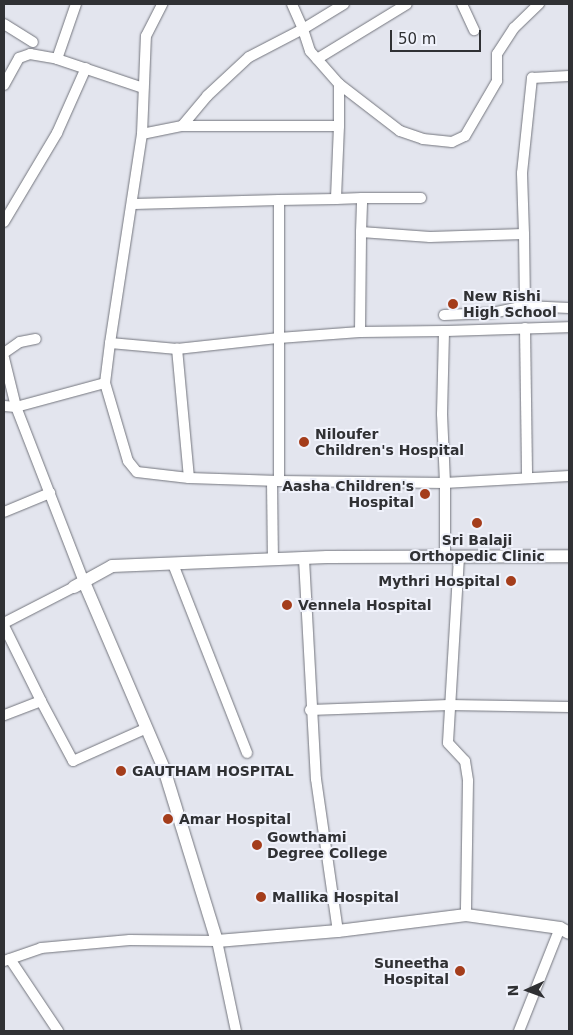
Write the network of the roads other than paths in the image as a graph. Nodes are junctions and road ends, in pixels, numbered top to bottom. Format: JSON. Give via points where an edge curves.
{"nodes":[{"id":1,"x":76,"y":4,"type":"edge"},
{"id":2,"x":162,"y":4,"type":"edge"},
{"id":3,"x":292,"y":4,"type":"edge"},
{"id":4,"x":344,"y":4,"type":"edge"},
{"id":5,"x":407,"y":4,"type":"edge"},
{"id":6,"x":462,"y":4,"type":"edge"},
{"id":7,"x":539,"y":4,"type":"edge"},
{"id":8,"x":4,"y":24,"type":"edge"},
{"id":9,"x":303,"y":29,"type":"junction"},
{"id":10,"x":474,"y":30,"type":"dead end"},
{"id":11,"x":33,"y":42,"type":"dead end"},
{"id":12,"x":57,"y":59,"type":"junction"},
{"id":13,"x":317,"y":59,"type":"junction"},
{"id":14,"x":86,"y":68,"type":"junction"},
{"id":15,"x":569,"y":76,"type":"edge"},
{"id":16,"x":339,"y":84,"type":"junction"},
{"id":17,"x":4,"y":85,"type":"edge"},
{"id":18,"x":143,"y":88,"type":"junction"},
{"id":19,"x":182,"y":126,"type":"junction"},
{"id":20,"x":339,"y":126,"type":"junction"},
{"id":21,"x":142,"y":134,"type":"junction"},
{"id":22,"x":362,"y":198,"type":"junction"},
{"id":23,"x":421,"y":198,"type":"dead end"},
{"id":24,"x":336,"y":199,"type":"junction"},
{"id":25,"x":279,"y":200,"type":"junction"},
{"id":26,"x":134,"y":204,"type":"junction"},
{"id":27,"x":4,"y":222,"type":"edge"},
{"id":28,"x":361,"y":232,"type":"junction"},
{"id":29,"x":524,"y":234,"type":"junction"},
{"id":30,"x":525,"y":306,"type":"junction"},
{"id":31,"x":569,"y":308,"type":"edge"},
{"id":32,"x":444,"y":315,"type":"dead end"},
{"id":33,"x":569,"y":327,"type":"edge"},
{"id":34,"x":525,"y":328,"type":"junction"},
{"id":35,"x":444,"y":331,"type":"junction"},
{"id":36,"x":360,"y":332,"type":"junction"},
{"id":37,"x":279,"y":338,"type":"junction"},
{"id":38,"x":36,"y":339,"type":"dead end"},
{"id":39,"x":110,"y":343,"type":"junction"},
{"id":40,"x":177,"y":349,"type":"junction"},
{"id":41,"x":4,"y":353,"type":"edge"},
{"id":42,"x":4,"y":358,"type":"edge"},
{"id":43,"x":105,"y":383,"type":"junction"},
{"id":44,"x":4,"y":406,"type":"edge"},
{"id":45,"x":16,"y":407,"type":"junction"},
{"id":46,"x":569,"y":476,"type":"edge"},
{"id":47,"x":189,"y":478,"type":"junction"},
{"id":48,"x":527,"y":478,"type":"junction"},
{"id":49,"x":276,"y":481,"type":"junction"},
{"id":50,"x":445,"y":484,"type":"junction"},
{"id":51,"x":50,"y":493,"type":"junction"},
{"id":52,"x":4,"y":512,"type":"edge"},
{"id":53,"x":569,"y":556,"type":"edge"},
{"id":54,"x":445,"y":557,"type":"junction"},
{"id":55,"x":459,"y":557,"type":"junction"},
{"id":56,"x":304,"y":558,"type":"junction"},
{"id":57,"x":274,"y":560,"type":"junction"},
{"id":58,"x":173,"y":564,"type":"junction"},
{"id":59,"x":79,"y":584,"type":"junction"},
{"id":60,"x":4,"y":624,"type":"edge"},
{"id":61,"x":40,"y":701,"type":"junction"},
{"id":62,"x":450,"y":705,"type":"junction"},
{"id":63,"x":569,"y":707,"type":"edge"},
{"id":64,"x":310,"y":710,"type":"junction"},
{"id":65,"x":4,"y":716,"type":"edge"},
{"id":66,"x":147,"y":728,"type":"junction"},
{"id":67,"x":247,"y":753,"type":"dead end"},
{"id":68,"x":466,"y":915,"type":"junction"},
{"id":69,"x":564,"y":930,"type":"edge"},
{"id":70,"x":338,"y":931,"type":"junction"},
{"id":71,"x":217,"y":941,"type":"junction"},
{"id":72,"x":7,"y":960,"type":"edge"},
{"id":73,"x":58,"y":1031,"type":"edge"},
{"id":74,"x":236,"y":1031,"type":"edge"},
{"id":75,"x":519,"y":1031,"type":"edge"}],
"edges":[{"from":1,"to":12,"type":"street"},
{"from":2,"to":18,"type":"street","via":[[146,36]]},
{"from":3,"to":9,"type":"street"},
{"from":4,"to":9,"type":"street"},
{"from":5,"to":13,"type":"street"},
{"from":6,"to":10,"type":"street"},
{"from":7,"to":16,"type":"street","via":[[514,28],[497,54],[497,81],[465,136],[452,142],[423,139],[400,131]]},
{"from":8,"to":11,"type":"street"},
{"from":9,"to":13,"type":"street","via":[[310,51]]},
{"from":9,"to":19,"type":"street","via":[[250,57],[207,96]]},
{"from":12,"to":14,"type":"street"},
{"from":12,"to":17,"type":"street","via":[[30,54],[19,58]]},
{"from":13,"to":16,"type":"street"},
{"from":14,"to":18,"type":"street"},
{"from":14,"to":27,"type":"street","via":[[57,133]]},
{"from":15,"to":29,"type":"street","via":[[532,78],[522,172]]},
{"from":16,"to":20,"type":"street"},
{"from":18,"to":21,"type":"street"},
{"from":19,"to":20,"type":"street"},
{"from":19,"to":21,"type":"street"},
{"from":20,"to":24,"type":"street"},
{"from":21,"to":26,"type":"street"},
{"from":22,"to":23,"type":"street"},
{"from":22,"to":24,"type":"street"},
{"from":22,"to":28,"type":"street"},
{"from":24,"to":25,"type":"street"},
{"from":25,"to":26,"type":"street"},
{"from":25,"to":37,"type":"street"},
{"from":26,"to":39,"type":"street"},
{"from":28,"to":29,"type":"street","via":[[430,237]]},
{"from":28,"to":36,"type":"street"},
{"from":29,"to":30,"type":"street"},
{"from":30,"to":31,"type":"street"},
{"from":30,"to":32,"type":"street","via":[[492,314]]},
{"from":33,"to":34,"type":"street"},
{"from":34,"to":35,"type":"street"},
{"from":34,"to":48,"type":"street"},
{"from":35,"to":36,"type":"street"},
{"from":35,"to":50,"type":"street","via":[[442,414]]},
{"from":36,"to":37,"type":"street"},
{"from":37,"to":40,"type":"street"},
{"from":37,"to":49,"type":"street"},
{"from":38,"to":41,"type":"street","via":[[20,342]]},
{"from":39,"to":40,"type":"street"},
{"from":39,"to":43,"type":"street"},
{"from":40,"to":47,"type":"street"},
{"from":42,"to":45,"type":"street"},
{"from":43,"to":45,"type":"street"},
{"from":43,"to":47,"type":"street","via":[[128,461],[137,472]]},
{"from":44,"to":45,"type":"street"},
{"from":45,"to":51,"type":"street"},
{"from":46,"to":48,"type":"street"},
{"from":47,"to":49,"type":"street"},
{"from":48,"to":50,"type":"street"},
{"from":49,"to":50,"type":"street"},
{"from":49,"to":57,"type":"street"},
{"from":50,"to":54,"type":"street"},
{"from":51,"to":52,"type":"street"},
{"from":51,"to":59,"type":"street"},
{"from":53,"to":55,"type":"street"},
{"from":54,"to":55,"type":"street"},
{"from":54,"to":56,"type":"street"},
{"from":55,"to":62,"type":"street","via":[[460,582]]},
{"from":56,"to":57,"type":"street"},
{"from":56,"to":64,"type":"street"},
{"from":57,"to":58,"type":"street"},
{"from":58,"to":59,"type":"street","via":[[112,566]]},
{"from":58,"to":67,"type":"street"},
{"from":59,"to":60,"type":"street"},
{"from":59,"to":66,"type":"street"},
{"from":60,"to":61,"type":"street"},
{"from":61,"to":65,"type":"street"},
{"from":61,"to":66,"type":"street","via":[[73,761]]},
{"from":62,"to":63,"type":"street"},
{"from":62,"to":64,"type":"street"},
{"from":62,"to":68,"type":"street","via":[[448,743],[464,761],[468,781]]},
{"from":64,"to":70,"type":"street","via":[[316,779]]},
{"from":66,"to":71,"type":"street","via":[[164,769]]},
{"from":68,"to":69,"type":"street"},
{"from":68,"to":70,"type":"street"},
{"from":69,"to":75,"type":"street"},
{"from":70,"to":71,"type":"street"},
{"from":71,"to":72,"type":"street","via":[[130,940],[41,948]]},
{"from":71,"to":74,"type":"street"},
{"from":72,"to":73,"type":"street"}]}
